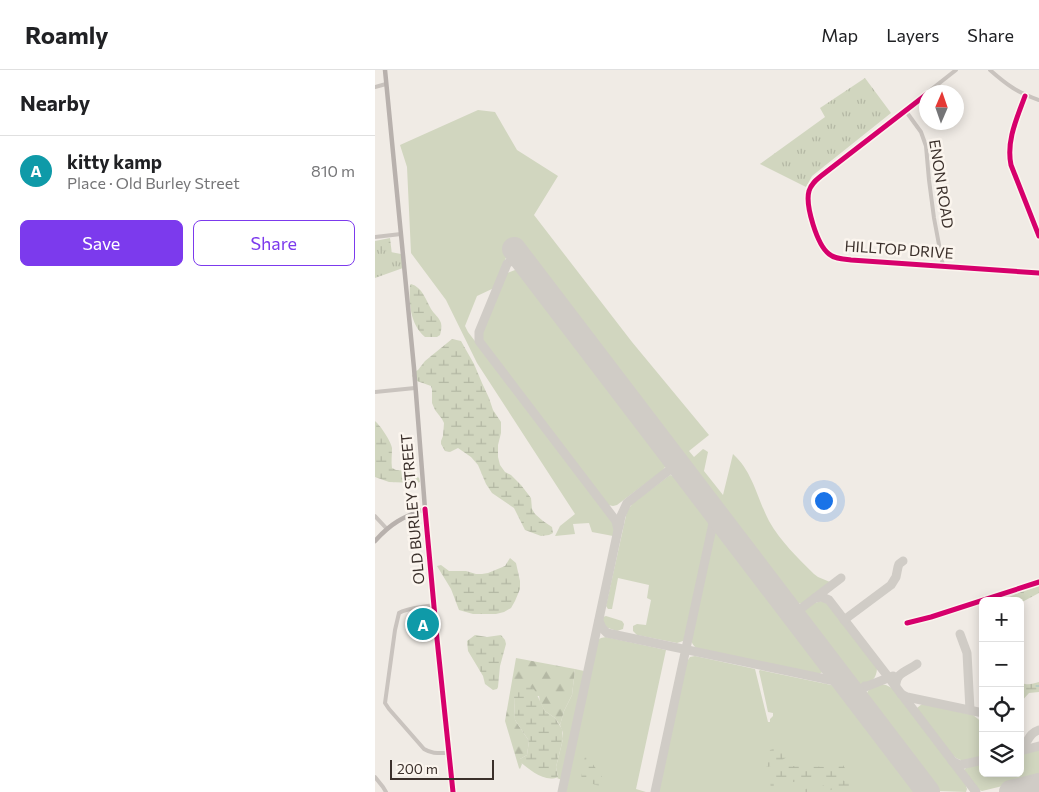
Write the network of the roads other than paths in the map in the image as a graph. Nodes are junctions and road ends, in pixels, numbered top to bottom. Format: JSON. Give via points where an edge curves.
{"nodes":[{"id":1,"x":385,"y":70,"type":"edge"},
{"id":2,"x":956,"y":70,"type":"edge"},
{"id":3,"x":990,"y":70,"type":"edge"},
{"id":4,"x":386,"y":84,"type":"junction"},
{"id":5,"x":937,"y":85,"type":"edge"},
{"id":6,"x":375,"y":87,"type":"edge"},
{"id":7,"x":1025,"y":96,"type":"junction"},
{"id":8,"x":919,"y":99,"type":"edge"},
{"id":9,"x":1039,"y":100,"type":"edge"},
{"id":10,"x":905,"y":110,"type":"junction"},
{"id":11,"x":401,"y":234,"type":"junction"},
{"id":12,"x":1039,"y":236,"type":"edge"},
{"id":13,"x":375,"y":237,"type":"edge"},
{"id":14,"x":943,"y":266,"type":"junction"},
{"id":15,"x":1039,"y":273,"type":"edge"},
{"id":16,"x":415,"y":388,"type":"junction"},
{"id":17,"x":375,"y":392,"type":"edge"},
{"id":18,"x":425,"y":509,"type":"junction"},
{"id":19,"x":375,"y":516,"type":"edge"},
{"id":20,"x":387,"y":529,"type":"junction"},
{"id":21,"x":375,"y":541,"type":"edge"},
{"id":22,"x":1039,"y":582,"type":"edge"},
{"id":23,"x":435,"y":605,"type":"junction"},
{"id":24,"x":907,"y":623,"type":"dead end"},
{"id":25,"x":449,"y":753,"type":"junction"},
{"id":26,"x":375,"y":777,"type":"edge"},
{"id":27,"x":453,"y":791,"type":"edge"},
{"id":28,"x":386,"y":792,"type":"edge"},
{"id":29,"x":446,"y":792,"type":"edge"}],
"edges":[{"from":1,"to":4,"type":"main road","name":"OLD BURLEY STREET"},
{"from":2,"to":5,"type":"street","name":"HILLTOP DRIVE"},
{"from":3,"to":7,"type":"street"},
{"from":4,"to":6,"type":"street"},
{"from":4,"to":11,"type":"main road","name":"OLD BURLEY STREET"},
{"from":7,"to":9,"type":"street"},
{"from":7,"to":12,"type":"street","via":[[1011,136],[1009,156]]},
{"from":8,"to":10,"type":"street","name":"HILLTOP DRIVE"},
{"from":10,"to":14,"type":"street","name":"ENON ROAD","via":[[921,132],[926,146]]},
{"from":10,"to":14,"type":"street","name":"HILLTOP DRIVE","via":[[815,180],[808,196],[811,214],[820,242],[827,252],[836,257]]},
{"from":11,"to":13,"type":"street"},
{"from":11,"to":16,"type":"main road","name":"OLD BURLEY STREET"},
{"from":14,"to":15,"type":"street","name":"HILLTOP DRIVE"},
{"from":16,"to":17,"type":"street"},
{"from":16,"to":18,"type":"main road","name":"OLD BURLEY STREET"},
{"from":18,"to":20,"type":"main road"},
{"from":18,"to":23,"type":"street","name":"OLD BURLEY STREET"},
{"from":19,"to":20,"type":"street"},
{"from":20,"to":21,"type":"main road"},
{"from":22,"to":24,"type":"street"},
{"from":23,"to":25,"type":"street","name":"OLD BURLEY STREET"},
{"from":23,"to":25,"type":"street","via":[[399,613],[385,702],[429,753]]},
{"from":25,"to":27,"type":"street","name":"OLD BURLEY STREET"},
{"from":26,"to":28,"type":"street"},
{"from":27,"to":29,"type":"street"}]}
